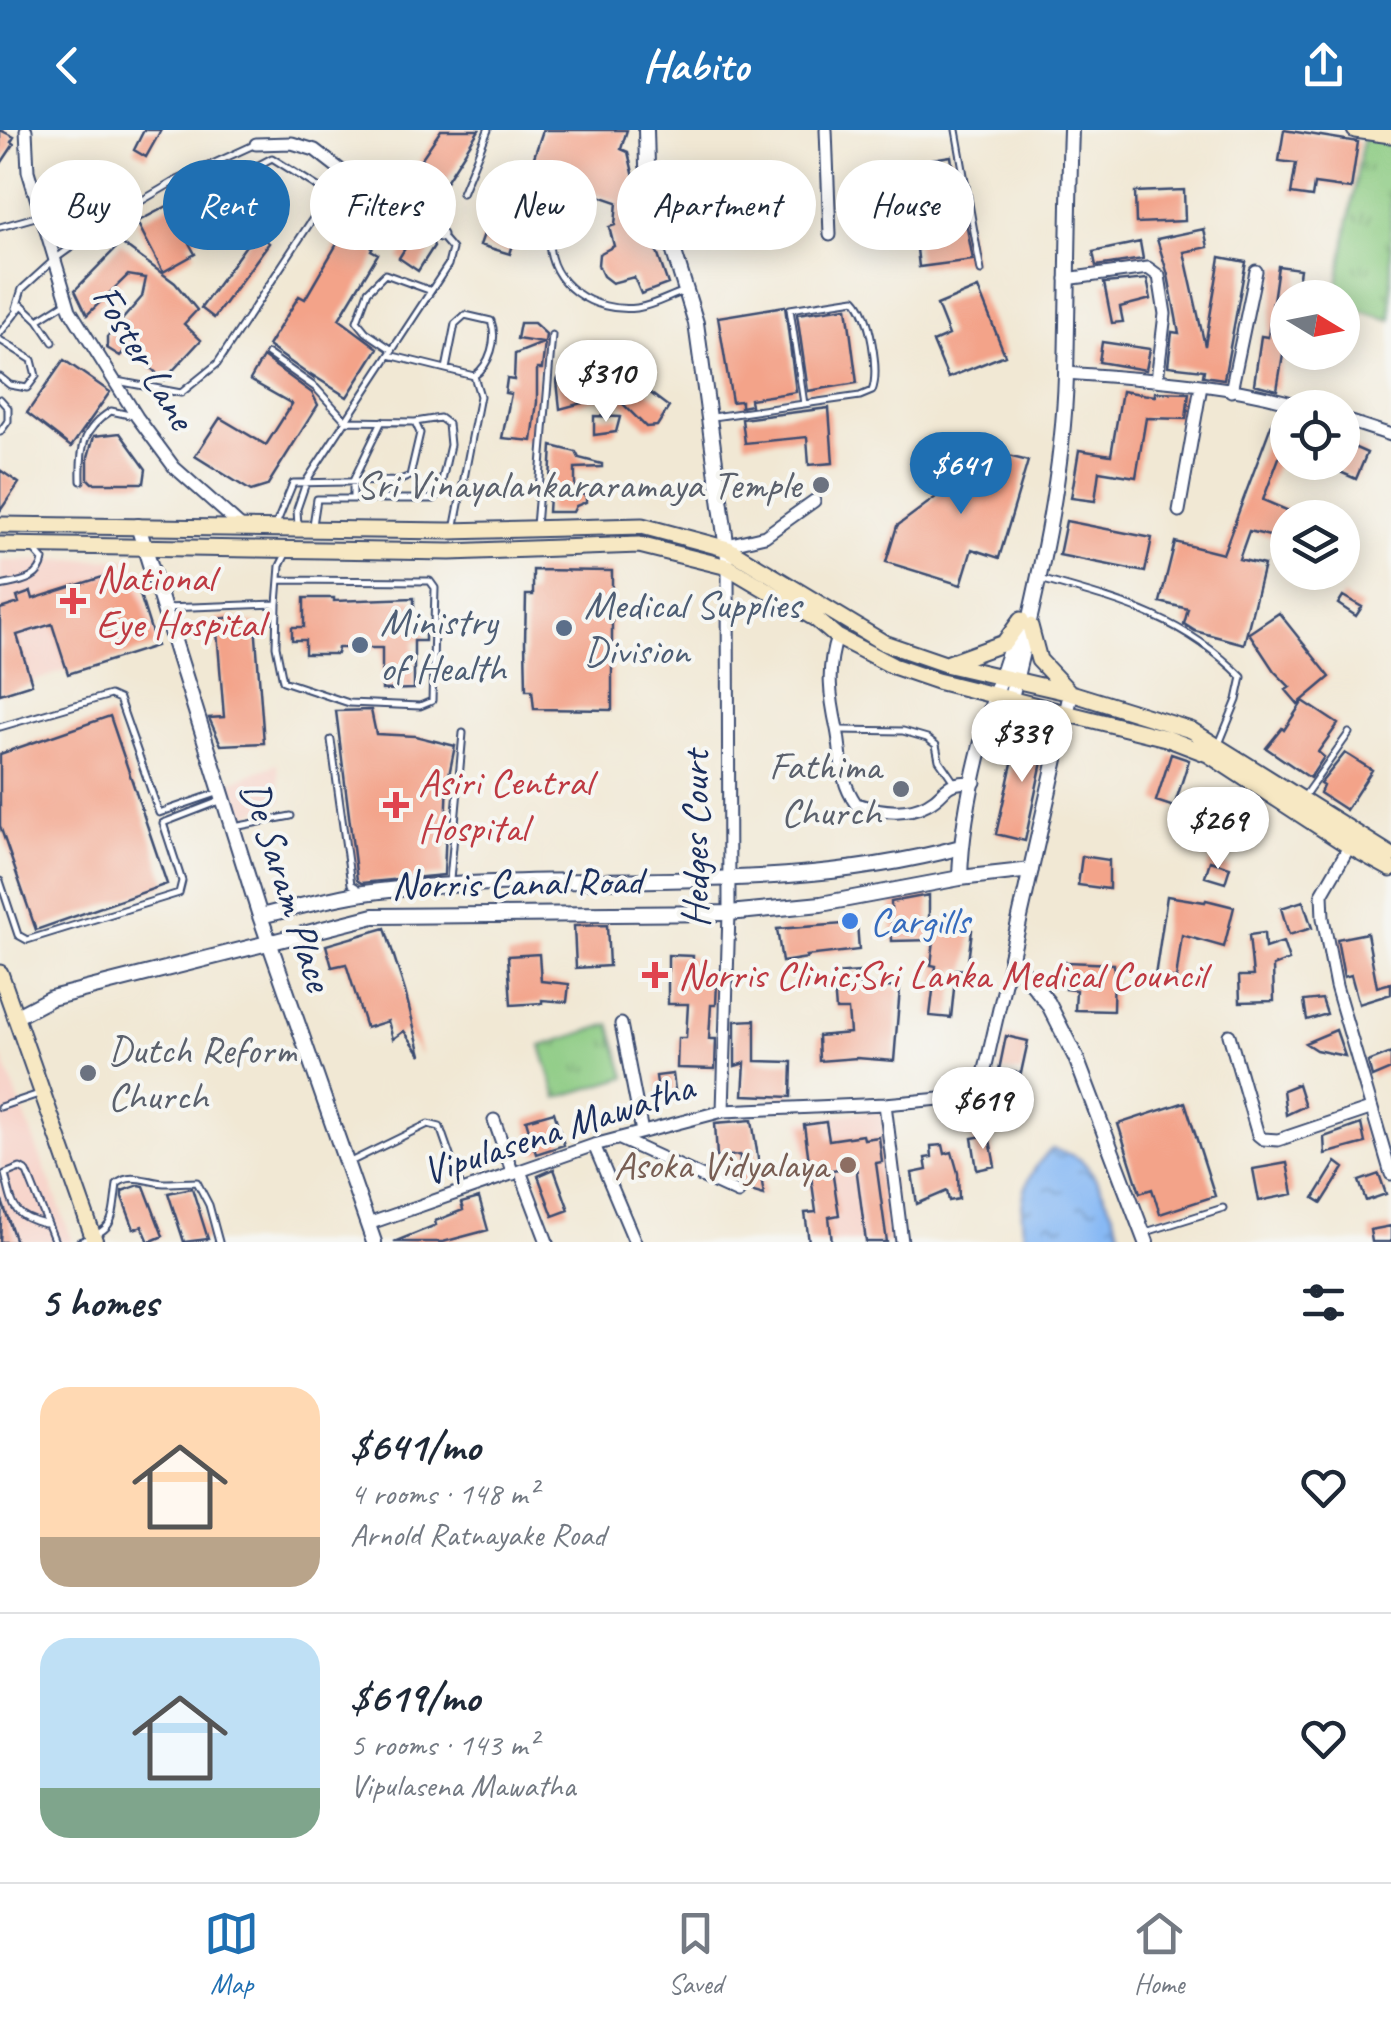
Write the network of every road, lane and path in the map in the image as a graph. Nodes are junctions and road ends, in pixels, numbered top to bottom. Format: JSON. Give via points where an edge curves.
{"nodes":[{"id":1,"x":26,"y":130,"type":"edge"},
{"id":2,"x":488,"y":130,"type":"edge"},
{"id":3,"x":646,"y":130,"type":"edge"},
{"id":4,"x":826,"y":130,"type":"edge"},
{"id":5,"x":956,"y":130,"type":"edge"},
{"id":6,"x":1071,"y":130,"type":"edge"},
{"id":7,"x":1356,"y":130,"type":"edge"},
{"id":8,"x":1391,"y":135,"type":"edge"},
{"id":9,"x":256,"y":144,"type":"joint"},
{"id":10,"x":220,"y":160,"type":"edge"},
{"id":11,"x":329,"y":160,"type":"edge"},
{"id":12,"x":30,"y":177,"type":"edge"},
{"id":13,"x":163,"y":187,"type":"edge"},
{"id":14,"x":462,"y":193,"type":"dead end"},
{"id":15,"x":30,"y":219,"type":"edge"},
{"id":16,"x":310,"y":223,"type":"edge"},
{"id":17,"x":0,"y":226,"type":"edge"},
{"id":18,"x":830,"y":235,"type":"dead end"},
{"id":19,"x":52,"y":250,"type":"edge"},
{"id":20,"x":452,"y":250,"type":"edge"},
{"id":21,"x":551,"y":250,"type":"edge"},
{"id":22,"x":55,"y":260,"type":"junction"},
{"id":23,"x":980,"y":270,"type":"dead end"},
{"id":24,"x":1256,"y":271,"type":"dead end"},
{"id":25,"x":1066,"y":279,"type":"junction"},
{"id":26,"x":429,"y":290,"type":"junction"},
{"id":27,"x":685,"y":291,"type":"junction"},
{"id":28,"x":68,"y":301,"type":"junction"},
{"id":29,"x":16,"y":308,"type":"junction"},
{"id":30,"x":38,"y":320,"type":"junction"},
{"id":31,"x":552,"y":334,"type":"dead end"},
{"id":32,"x":0,"y":336,"type":"edge"},
{"id":33,"x":53,"y":342,"type":"dead end"},
{"id":34,"x":390,"y":352,"type":"junction"},
{"id":35,"x":268,"y":354,"type":"dead end"},
{"id":36,"x":446,"y":369,"type":"junction"},
{"id":37,"x":1066,"y":373,"type":"junction"},
{"id":38,"x":474,"y":376,"type":"junction"},
{"id":39,"x":0,"y":377,"type":"edge"},
{"id":40,"x":1157,"y":380,"type":"junction"},
{"id":41,"x":117,"y":381,"type":"junction"},
{"id":42,"x":1201,"y":386,"type":"junction"},
{"id":43,"x":1231,"y":390,"type":"junction"},
{"id":44,"x":0,"y":399,"type":"edge"},
{"id":45,"x":1270,"y":399,"type":"edge"},
{"id":46,"x":804,"y":404,"type":"junction"},
{"id":47,"x":137,"y":417,"type":"junction"},
{"id":48,"x":707,"y":418,"type":"junction"},
{"id":49,"x":346,"y":421,"type":"junction"},
{"id":50,"x":382,"y":421,"type":"junction"},
{"id":51,"x":415,"y":422,"type":"junction"},
{"id":52,"x":1360,"y":425,"type":"edge"},
{"id":53,"x":0,"y":432,"type":"edge"},
{"id":54,"x":1391,"y":434,"type":"edge"},
{"id":55,"x":306,"y":480,"type":"junction"},
{"id":56,"x":81,"y":481,"type":"dead end"},
{"id":57,"x":353,"y":481,"type":"junction"},
{"id":58,"x":353,"y":499,"type":"junction"},
{"id":59,"x":814,"y":501,"type":"dead end"},
{"id":60,"x":1179,"y":511,"type":"dead end"},
{"id":61,"x":0,"y":524,"type":"edge"},
{"id":62,"x":138,"y":526,"type":"junction"},
{"id":63,"x":244,"y":529,"type":"junction"},
{"id":64,"x":536,"y":529,"type":"junction"},
{"id":65,"x":275,"y":530,"type":"junction"},
{"id":66,"x":306,"y":530,"type":"junction"},
{"id":67,"x":454,"y":531,"type":"junction"},
{"id":68,"x":30,"y":544,"type":"junction"},
{"id":69,"x":0,"y":545,"type":"edge"},
{"id":70,"x":727,"y":547,"type":"junction"},
{"id":71,"x":142,"y":548,"type":"junction"},
{"id":72,"x":288,"y":550,"type":"junction"},
{"id":73,"x":728,"y":568,"type":"junction"},
{"id":74,"x":279,"y":580,"type":"junction"},
{"id":75,"x":1036,"y":582,"type":"junction"},
{"id":76,"x":0,"y":586,"type":"edge"},
{"id":77,"x":277,"y":604,"type":"junction"},
{"id":78,"x":162,"y":609,"type":"junction"},
{"id":79,"x":1025,"y":623,"type":"junction"},
{"id":80,"x":837,"y":636,"type":"junction"},
{"id":81,"x":945,"y":664,"type":"junction"},
{"id":82,"x":1008,"y":679,"type":"junction"},
{"id":83,"x":1071,"y":693,"type":"junction"},
{"id":84,"x":994,"y":695,"type":"junction"},
{"id":85,"x":1011,"y":698,"type":"junction"},
{"id":86,"x":1066,"y":711,"type":"junction"},
{"id":87,"x":0,"y":727,"type":"edge"},
{"id":88,"x":837,"y":730,"type":"junction"},
{"id":89,"x":463,"y":732,"type":"dead end"},
{"id":90,"x":1349,"y":734,"type":"dead end"},
{"id":91,"x":331,"y":740,"type":"dead end"},
{"id":92,"x":1218,"y":745,"type":"junction"},
{"id":93,"x":954,"y":782,"type":"junction"},
{"id":94,"x":975,"y":782,"type":"junction"},
{"id":95,"x":224,"y":795,"type":"junction"},
{"id":96,"x":1303,"y":798,"type":"junction"},
{"id":97,"x":292,"y":816,"type":"dead end"},
{"id":98,"x":234,"y":827,"type":"junction"},
{"id":99,"x":1352,"y":841,"type":"junction"},
{"id":100,"x":961,"y":848,"type":"junction"},
{"id":101,"x":1391,"y":855,"type":"edge"},
{"id":102,"x":1391,"y":869,"type":"edge"},
{"id":103,"x":1030,"y":870,"type":"junction"},
{"id":104,"x":960,"y":878,"type":"junction"},
{"id":105,"x":450,"y":880,"type":"junction"},
{"id":106,"x":729,"y":880,"type":"junction"},
{"id":107,"x":0,"y":881,"type":"edge"},
{"id":108,"x":487,"y":884,"type":"junction"},
{"id":109,"x":356,"y":887,"type":"junction"},
{"id":110,"x":318,"y":902,"type":"junction"},
{"id":111,"x":729,"y":913,"type":"junction"},
{"id":112,"x":260,"y":916,"type":"junction"},
{"id":113,"x":270,"y":943,"type":"junction"},
{"id":114,"x":1011,"y":956,"type":"junction"},
{"id":115,"x":1,"y":979,"type":"edge"},
{"id":116,"x":15,"y":1017,"type":"junction"},
{"id":117,"x":620,"y":1024,"type":"dead end"},
{"id":118,"x":1229,"y":1035,"type":"dead end"},
{"id":119,"x":42,"y":1093,"type":"junction"},
{"id":120,"x":885,"y":1104,"type":"junction"},
{"id":121,"x":0,"y":1107,"type":"edge"},
{"id":122,"x":1370,"y":1109,"type":"junction"},
{"id":123,"x":723,"y":1110,"type":"junction"},
{"id":124,"x":494,"y":1120,"type":"dead end"},
{"id":125,"x":642,"y":1132,"type":"junction"},
{"id":126,"x":620,"y":1139,"type":"junction"},
{"id":127,"x":594,"y":1146,"type":"junction"},
{"id":128,"x":348,"y":1163,"type":"junction"},
{"id":129,"x":517,"y":1173,"type":"junction"},
{"id":130,"x":1391,"y":1174,"type":"edge"},
{"id":131,"x":463,"y":1193,"type":"junction"},
{"id":132,"x":738,"y":1193,"type":"dead end"},
{"id":133,"x":1223,"y":1208,"type":"dead end"},
{"id":134,"x":45,"y":1224,"type":"junction"},
{"id":135,"x":368,"y":1224,"type":"junction"},
{"id":136,"x":1145,"y":1237,"type":"edge"},
{"id":137,"x":89,"y":1240,"type":"edge"},
{"id":138,"x":55,"y":1242,"type":"edge"},
{"id":139,"x":219,"y":1242,"type":"edge"},
{"id":140,"x":374,"y":1242,"type":"edge"},
{"id":141,"x":547,"y":1242,"type":"edge"},
{"id":142,"x":634,"y":1242,"type":"edge"},
{"id":143,"x":902,"y":1242,"type":"edge"}],
"edges":[{"from":1,"to":12,"type":"street","name":"Foster Lane"},
{"from":2,"to":14,"type":"lane"},
{"from":3,"to":27,"type":"street","via":[[647,165]]},
{"from":4,"to":18,"type":"street"},
{"from":5,"to":23,"type":"lane"},
{"from":6,"to":25,"type":"street"},
{"from":7,"to":8,"type":"main road"},
{"from":9,"to":10,"type":"lane"},
{"from":9,"to":11,"type":"street","via":[[292,142]]},
{"from":13,"to":22,"type":"lane"},
{"from":15,"to":17,"type":"lane"},
{"from":16,"to":41,"type":"lane","via":[[217,364],[182,394]]},
{"from":19,"to":22,"type":"street","name":"Foster Lane"},
{"from":20,"to":26,"type":"lane"},
{"from":21,"to":27,"type":"lane","via":[[553,268],[572,292],[614,309],[640,308]]},
{"from":22,"to":28,"type":"street","name":"Foster Lane"},
{"from":22,"to":29,"type":"lane","via":[[22,289]]},
{"from":24,"to":43,"type":"street"},
{"from":25,"to":37,"type":"street"},
{"from":25,"to":40,"type":"street","via":[[1148,268],[1159,276],[1165,314]]},
{"from":26,"to":34,"type":"lane"},
{"from":26,"to":34,"type":"lane","via":[[386,274],[368,291],[358,321]]},
{"from":27,"to":48,"type":"street","via":[[696,323]]},
{"from":28,"to":30,"type":"lane"},
{"from":28,"to":41,"type":"street","name":"Foster Lane"},
{"from":29,"to":30,"type":"lane","via":[[26,306]]},
{"from":29,"to":32,"type":"lane"},
{"from":30,"to":33,"type":"lane"},
{"from":31,"to":64,"type":"lane"},
{"from":32,"to":39,"type":"lane","via":[[32,360],[36,376],[26,388]]},
{"from":34,"to":36,"type":"lane"},
{"from":34,"to":49,"type":"lane"},
{"from":35,"to":49,"type":"lane","via":[[316,388]]},
{"from":36,"to":38,"type":"lane"},
{"from":36,"to":38,"type":"lane","via":[[455,324],[464,315],[492,321],[496,333],[485,369]]},
{"from":37,"to":40,"type":"street"},
{"from":37,"to":75,"type":"street","via":[[1052,508]]},
{"from":38,"to":67,"type":"lane","via":[[480,396]]},
{"from":40,"to":42,"type":"street"},
{"from":41,"to":47,"type":"street","name":"Foster Lane"},
{"from":42,"to":43,"type":"street"},
{"from":42,"to":60,"type":"street"},
{"from":43,"to":45,"type":"street"},
{"from":44,"to":53,"type":"lane","via":[[8,408]]},
{"from":46,"to":46,"type":"lane","via":[[872,391],[877,378],[864,309],[855,299],[790,308]]},
{"from":46,"to":48,"type":"lane"},
{"from":47,"to":56,"type":"lane","via":[[110,411],[94,422],[80,452]]},
{"from":47,"to":63,"type":"street","name":"Foster Lane","via":[[174,466]]},
{"from":48,"to":70,"type":"street"},
{"from":49,"to":50,"type":"lane"},
{"from":49,"to":55,"type":"lane"},
{"from":50,"to":51,"type":"lane"},
{"from":50,"to":57,"type":"lane"},
{"from":51,"to":57,"type":"lane","via":[[420,433],[410,476]]},
{"from":51,"to":58,"type":"lane","via":[[440,418],[448,424],[439,494]]},
{"from":52,"to":54,"type":"street"},
{"from":55,"to":57,"type":"lane"},
{"from":55,"to":65,"type":"lane","via":[[293,483]]},
{"from":55,"to":66,"type":"lane","via":[[296,509]]},
{"from":57,"to":58,"type":"lane"},
{"from":58,"to":66,"type":"lane","via":[[317,499]]},
{"from":59,"to":70,"type":"street","via":[[766,536]]},
{"from":61,"to":62,"type":"main road"},
{"from":62,"to":63,"type":"main road"},
{"from":62,"to":71,"type":"street","name":"De Saram Place"},
{"from":63,"to":65,"type":"main road"},
{"from":64,"to":67,"type":"main road"},
{"from":64,"to":70,"type":"main road","via":[[642,526]]},
{"from":65,"to":66,"type":"main road"},
{"from":66,"to":67,"type":"main road"},
{"from":68,"to":69,"type":"main road"},
{"from":68,"to":71,"type":"main road"},
{"from":68,"to":76,"type":"lane","via":[[42,569]]},
{"from":70,"to":73,"type":"street"},
{"from":70,"to":81,"type":"main road","via":[[884,643]]},
{"from":71,"to":72,"type":"main road"},
{"from":71,"to":78,"type":"street","name":"De Saram Place"},
{"from":72,"to":73,"type":"main road","via":[[639,545]]},
{"from":72,"to":74,"type":"lane"},
{"from":73,"to":80,"type":"main road"},
{"from":73,"to":106,"type":"street","name":"Hedges Court"},
{"from":74,"to":77,"type":"lane"},
{"from":74,"to":77,"type":"lane","via":[[430,582],[432,701],[349,703],[287,685],[276,646]]},
{"from":75,"to":79,"type":"street"},
{"from":75,"to":92,"type":"lane","via":[[1146,610],[1226,661],[1242,677]]},
{"from":77,"to":78,"type":"lane"},
{"from":78,"to":95,"type":"street","name":"De Saram Place"},
{"from":79,"to":81,"type":"main road","via":[[1004,643]]},
{"from":79,"to":82,"type":"street"},
{"from":79,"to":83,"type":"main road","via":[[1039,660]]},
{"from":80,"to":84,"type":"main road","via":[[893,666]]},
{"from":80,"to":88,"type":"street","via":[[829,681]]},
{"from":81,"to":82,"type":"main road"},
{"from":82,"to":83,"type":"main road"},
{"from":82,"to":84,"type":"street"},
{"from":82,"to":85,"type":"street"},
{"from":83,"to":86,"type":"street","name":"Vipulasena Mawatha"},
{"from":83,"to":92,"type":"main road","via":[[1172,722]]},
{"from":84,"to":85,"type":"main road"},
{"from":84,"to":94,"type":"street"},
{"from":85,"to":86,"type":"main road"},
{"from":86,"to":99,"type":"main road","via":[[1208,754]]},
{"from":86,"to":103,"type":"street","name":"Vipulasena Mawatha"},
{"from":87,"to":95,"type":"lane","via":[[110,696],[119,699],[159,813]]},
{"from":88,"to":93,"type":"lane","via":[[927,738]]},
{"from":88,"to":93,"type":"street","via":[[844,786],[856,804],[904,812],[929,804]]},
{"from":89,"to":105,"type":"lane"},
{"from":90,"to":96,"type":"lane"},
{"from":91,"to":109,"type":"lane"},
{"from":92,"to":96,"type":"main road"},
{"from":93,"to":94,"type":"street"},
{"from":94,"to":100,"type":"street"},
{"from":95,"to":98,"type":"street","name":"De Saram Place"},
{"from":95,"to":107,"type":"lane","via":[[163,823],[182,880],[179,894],[27,940],[18,935]]},
{"from":96,"to":99,"type":"main road"},
{"from":97,"to":98,"type":"lane"},
{"from":98,"to":112,"type":"street","name":"De Saram Place"},
{"from":99,"to":101,"type":"main road"},
{"from":99,"to":102,"type":"main road"},
{"from":99,"to":122,"type":"street","via":[[1322,894],[1323,918]]},
{"from":100,"to":104,"type":"street"},
{"from":100,"to":106,"type":"street","name":"Norris Canal Road"},
{"from":103,"to":104,"type":"street","name":"Norris Canal Road"},
{"from":103,"to":114,"type":"street","name":"Vipulasena Mawatha"},
{"from":104,"to":111,"type":"street","name":"Norris Canal Road"},
{"from":105,"to":108,"type":"lane"},
{"from":105,"to":109,"type":"lane"},
{"from":106,"to":108,"type":"street","name":"Norris Canal Road"},
{"from":106,"to":111,"type":"street","name":"Hedges Court"},
{"from":108,"to":110,"type":"street","name":"Norris Canal Road"},
{"from":109,"to":110,"type":"lane"},
{"from":110,"to":112,"type":"street","name":"Norris Canal Road"},
{"from":111,"to":113,"type":"street","name":"Norris Canal Road","via":[[374,916]]},
{"from":111,"to":123,"type":"street","name":"Hedges Court"},
{"from":112,"to":113,"type":"street","name":"De Saram Place"},
{"from":113,"to":116,"type":"street","name":"Norris Canal Road","via":[[51,998]]},
{"from":113,"to":128,"type":"street","name":"De Saram Place"},
{"from":114,"to":120,"type":"street","name":"Vipulasena Mawatha","via":[[984,1074],[972,1096]]},
{"from":114,"to":136,"type":"street","via":[[1048,1003],[1076,1058]]},
{"from":115,"to":116,"type":"main road"},
{"from":116,"to":119,"type":"main road"},
{"from":117,"to":125,"type":"street"},
{"from":118,"to":122,"type":"street","via":[[1262,1140]]},
{"from":119,"to":121,"type":"lane"},
{"from":119,"to":137,"type":"main road"},
{"from":120,"to":123,"type":"street","name":"Vipulasena Mawatha"},
{"from":120,"to":143,"type":"street"},
{"from":122,"to":130,"type":"street"},
{"from":123,"to":125,"type":"street","name":"Vipulasena Mawatha"},
{"from":124,"to":129,"type":"street"},
{"from":125,"to":126,"type":"street","name":"Vipulasena Mawatha"},
{"from":126,"to":127,"type":"street","name":"Vipulasena Mawatha"},
{"from":126,"to":132,"type":"street"},
{"from":127,"to":129,"type":"street","name":"Vipulasena Mawatha"},
{"from":127,"to":142,"type":"street"},
{"from":128,"to":131,"type":"lane","via":[[435,1124]]},
{"from":128,"to":135,"type":"street","name":"De Saram Place"},
{"from":129,"to":131,"type":"street","name":"Vipulasena Mawatha"},
{"from":129,"to":141,"type":"street"},
{"from":131,"to":135,"type":"street","name":"Vipulasena Mawatha"},
{"from":133,"to":136,"type":"lane"},
{"from":134,"to":134,"type":"lane","via":[[14,1210],[7,1171],[26,1172]]},
{"from":134,"to":138,"type":"lane"},
{"from":135,"to":140,"type":"street","name":"De Saram Place"},
{"from":137,"to":139,"type":"lane","via":[[113,1222],[117,1184],[136,1178],[197,1182]]}]}
